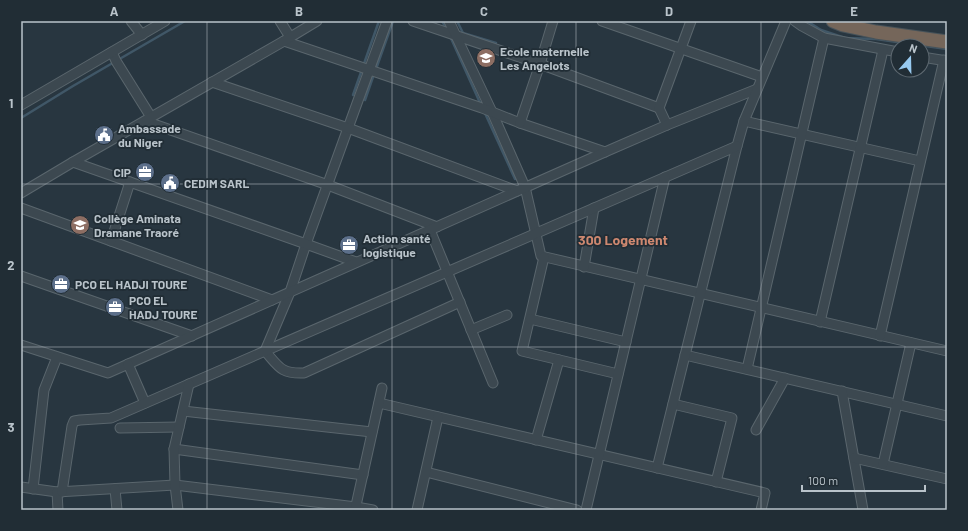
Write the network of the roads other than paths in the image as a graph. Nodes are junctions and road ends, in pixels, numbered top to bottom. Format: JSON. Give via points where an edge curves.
{"nodes":[{"id":1,"x":131,"y":21,"type":"edge"},
{"id":2,"x":165,"y":21,"type":"edge"},
{"id":3,"x":280,"y":21,"type":"edge"},
{"id":4,"x":317,"y":21,"type":"edge"},
{"id":5,"x":387,"y":21,"type":"edge"},
{"id":6,"x":413,"y":21,"type":"edge"},
{"id":7,"x":449,"y":21,"type":"edge"},
{"id":8,"x":552,"y":21,"type":"edge"},
{"id":9,"x":602,"y":21,"type":"edge"},
{"id":10,"x":690,"y":21,"type":"edge"},
{"id":11,"x":786,"y":21,"type":"edge"},
{"id":12,"x":795,"y":21,"type":"edge"},
{"id":13,"x":833,"y":21,"type":"edge"},
{"id":14,"x":142,"y":34,"type":"junction"},
{"id":15,"x":456,"y":36,"type":"junction"},
{"id":16,"x":824,"y":38,"type":"junction"},
{"id":17,"x":287,"y":39,"type":"junction"},
{"id":18,"x":947,"y":42,"type":"edge"},
{"id":19,"x":681,"y":49,"type":"junction"},
{"id":20,"x":883,"y":50,"type":"junction"},
{"id":21,"x":890,"y":51,"type":"edge"},
{"id":22,"x":112,"y":52,"type":"junction"},
{"id":23,"x":930,"y":58,"type":"edge"},
{"id":24,"x":945,"y":61,"type":"edge"},
{"id":25,"x":540,"y":64,"type":"junction"},
{"id":26,"x":368,"y":70,"type":"junction"},
{"id":27,"x":762,"y":77,"type":"junction"},
{"id":28,"x":212,"y":82,"type":"junction"},
{"id":29,"x":757,"y":89,"type":"junction"},
{"id":30,"x":21,"y":105,"type":"edge"},
{"id":31,"x":659,"y":108,"type":"junction"},
{"id":32,"x":492,"y":112,"type":"junction"},
{"id":33,"x":148,"y":119,"type":"junction"},
{"id":34,"x":744,"y":121,"type":"junction"},
{"id":35,"x":520,"y":123,"type":"junction"},
{"id":36,"x":667,"y":125,"type":"junction"},
{"id":37,"x":348,"y":128,"type":"junction"},
{"id":38,"x":802,"y":134,"type":"junction"},
{"id":39,"x":737,"y":146,"type":"junction"},
{"id":40,"x":861,"y":147,"type":"junction"},
{"id":41,"x":605,"y":152,"type":"junction"},
{"id":42,"x":920,"y":161,"type":"junction"},
{"id":43,"x":73,"y":162,"type":"junction"},
{"id":44,"x":665,"y":177,"type":"junction"},
{"id":45,"x":130,"y":182,"type":"junction"},
{"id":46,"x":328,"y":185,"type":"junction"},
{"id":47,"x":521,"y":189,"type":"junction"},
{"id":48,"x":21,"y":193,"type":"edge"},
{"id":49,"x":21,"y":208,"type":"edge"},
{"id":50,"x":594,"y":208,"type":"junction"},
{"id":51,"x":433,"y":228,"type":"junction"},
{"id":52,"x":536,"y":233,"type":"junction"},
{"id":53,"x":112,"y":241,"type":"junction"},
{"id":54,"x":306,"y":244,"type":"junction"},
{"id":55,"x":544,"y":257,"type":"junction"},
{"id":56,"x":356,"y":262,"type":"junction"},
{"id":57,"x":584,"y":267,"type":"junction"},
{"id":58,"x":447,"y":272,"type":"junction"},
{"id":59,"x":22,"y":279,"type":"edge"},
{"id":60,"x":641,"y":280,"type":"junction"},
{"id":61,"x":290,"y":292,"type":"junction"},
{"id":62,"x":700,"y":294,"type":"junction"},
{"id":63,"x":272,"y":300,"type":"junction"},
{"id":64,"x":460,"y":302,"type":"junction"},
{"id":65,"x":761,"y":308,"type":"junction"},
{"id":66,"x":508,"y":314,"type":"dead end"},
{"id":67,"x":530,"y":319,"type":"junction"},
{"id":68,"x":820,"y":322,"type":"junction"},
{"id":69,"x":471,"y":330,"type":"junction"},
{"id":70,"x":192,"y":336,"type":"junction"},
{"id":71,"x":880,"y":336,"type":"junction"},
{"id":72,"x":626,"y":342,"type":"junction"},
{"id":73,"x":911,"y":343,"type":"junction"},
{"id":74,"x":21,"y":345,"type":"edge"},
{"id":75,"x":265,"y":351,"type":"junction"},
{"id":76,"x":947,"y":351,"type":"edge"},
{"id":77,"x":685,"y":354,"type":"junction"},
{"id":78,"x":57,"y":357,"type":"junction"},
{"id":79,"x":559,"y":360,"type":"junction"},
{"id":80,"x":128,"y":364,"type":"junction"},
{"id":81,"x":747,"y":369,"type":"junction"},
{"id":82,"x":618,"y":374,"type":"junction"},
{"id":83,"x":784,"y":378,"type":"junction"},
{"id":84,"x":189,"y":384,"type":"junction"},
{"id":85,"x":493,"y":384,"type":"dead end"},
{"id":86,"x":382,"y":388,"type":"dead end"},
{"id":87,"x":842,"y":391,"type":"junction"},
{"id":88,"x":145,"y":403,"type":"junction"},
{"id":89,"x":379,"y":403,"type":"junction"},
{"id":90,"x":673,"y":404,"type":"junction"},
{"id":91,"x":897,"y":404,"type":"junction"},
{"id":92,"x":183,"y":411,"type":"junction"},
{"id":93,"x":947,"y":416,"type":"edge"},
{"id":94,"x":438,"y":417,"type":"junction"},
{"id":95,"x":179,"y":427,"type":"junction"},
{"id":96,"x":120,"y":428,"type":"dead end"},
{"id":97,"x":756,"y":430,"type":"dead end"},
{"id":98,"x":372,"y":432,"type":"junction"},
{"id":99,"x":536,"y":440,"type":"junction"},
{"id":100,"x":174,"y":449,"type":"junction"},
{"id":101,"x":599,"y":455,"type":"junction"},
{"id":102,"x":854,"y":458,"type":"junction"},
{"id":103,"x":883,"y":464,"type":"junction"},
{"id":104,"x":657,"y":468,"type":"junction"},
{"id":105,"x":426,"y":472,"type":"junction"},
{"id":106,"x":363,"y":475,"type":"junction"},
{"id":107,"x":947,"y":479,"type":"edge"},
{"id":108,"x":716,"y":482,"type":"junction"},
{"id":109,"x":175,"y":485,"type":"junction"},
{"id":110,"x":21,"y":488,"type":"edge"},
{"id":111,"x":33,"y":489,"type":"junction"},
{"id":112,"x":115,"y":489,"type":"junction"},
{"id":113,"x":60,"y":492,"type":"junction"},
{"id":114,"x":355,"y":508,"type":"edge"},
{"id":115,"x":58,"y":510,"type":"edge"},
{"id":116,"x":117,"y":510,"type":"edge"},
{"id":117,"x":178,"y":510,"type":"edge"},
{"id":118,"x":373,"y":510,"type":"edge"},
{"id":119,"x":417,"y":510,"type":"edge"},
{"id":120,"x":576,"y":510,"type":"edge"},
{"id":121,"x":586,"y":510,"type":"edge"},
{"id":122,"x":760,"y":510,"type":"edge"},
{"id":123,"x":863,"y":510,"type":"edge"}],
"edges":[{"from":1,"to":14,"type":"street"},
{"from":2,"to":14,"type":"street"},
{"from":3,"to":17,"type":"street"},
{"from":4,"to":17,"type":"street"},
{"from":5,"to":26,"type":"street"},
{"from":6,"to":15,"type":"street"},
{"from":7,"to":15,"type":"street"},
{"from":8,"to":25,"type":"street"},
{"from":9,"to":19,"type":"street"},
{"from":10,"to":19,"type":"street"},
{"from":11,"to":27,"type":"street"},
{"from":12,"to":16,"type":"street"},
{"from":13,"to":18,"type":"highway","via":[[876,32]]},
{"from":14,"to":22,"type":"street"},
{"from":15,"to":25,"type":"street"},
{"from":15,"to":32,"type":"street"},
{"from":16,"to":20,"type":"street"},
{"from":16,"to":38,"type":"street"},
{"from":17,"to":26,"type":"street"},
{"from":17,"to":28,"type":"street"},
{"from":19,"to":27,"type":"street"},
{"from":19,"to":31,"type":"street"},
{"from":20,"to":21,"type":"street"},
{"from":20,"to":40,"type":"street"},
{"from":22,"to":30,"type":"street"},
{"from":22,"to":33,"type":"street"},
{"from":23,"to":24,"type":"street"},
{"from":24,"to":42,"type":"street"},
{"from":25,"to":31,"type":"street"},
{"from":25,"to":35,"type":"street"},
{"from":26,"to":32,"type":"street"},
{"from":26,"to":37,"type":"street"},
{"from":27,"to":29,"type":"street"},
{"from":28,"to":33,"type":"street"},
{"from":28,"to":37,"type":"street"},
{"from":29,"to":34,"type":"street"},
{"from":29,"to":36,"type":"street"},
{"from":31,"to":36,"type":"street"},
{"from":32,"to":35,"type":"street"},
{"from":32,"to":47,"type":"street"},
{"from":33,"to":43,"type":"street"},
{"from":33,"to":46,"type":"street"},
{"from":34,"to":38,"type":"street"},
{"from":34,"to":39,"type":"street"},
{"from":35,"to":41,"type":"street"},
{"from":36,"to":41,"type":"street"},
{"from":37,"to":46,"type":"street"},
{"from":37,"to":47,"type":"street"},
{"from":38,"to":40,"type":"street"},
{"from":38,"to":65,"type":"street"},
{"from":39,"to":44,"type":"street"},
{"from":39,"to":62,"type":"street"},
{"from":40,"to":42,"type":"street"},
{"from":40,"to":68,"type":"street"},
{"from":41,"to":47,"type":"street"},
{"from":42,"to":71,"type":"street"},
{"from":43,"to":45,"type":"street"},
{"from":43,"to":48,"type":"street"},
{"from":44,"to":50,"type":"street"},
{"from":44,"to":60,"type":"street"},
{"from":45,"to":53,"type":"street"},
{"from":45,"to":54,"type":"street"},
{"from":46,"to":51,"type":"street"},
{"from":46,"to":54,"type":"street"},
{"from":47,"to":51,"type":"street"},
{"from":47,"to":52,"type":"street"},
{"from":49,"to":53,"type":"street"},
{"from":50,"to":52,"type":"street"},
{"from":50,"to":57,"type":"street"},
{"from":51,"to":56,"type":"street"},
{"from":51,"to":58,"type":"street"},
{"from":52,"to":55,"type":"street","via":[[541,256]]},
{"from":52,"to":58,"type":"street"},
{"from":53,"to":63,"type":"street"},
{"from":54,"to":56,"type":"street"},
{"from":54,"to":61,"type":"street"},
{"from":55,"to":57,"type":"street"},
{"from":55,"to":67,"type":"street"},
{"from":56,"to":61,"type":"street"},
{"from":57,"to":60,"type":"street"},
{"from":58,"to":64,"type":"street"},
{"from":58,"to":75,"type":"street"},
{"from":59,"to":70,"type":"street"},
{"from":60,"to":62,"type":"street"},
{"from":60,"to":72,"type":"street"},
{"from":61,"to":63,"type":"street"},
{"from":61,"to":75,"type":"street"},
{"from":62,"to":65,"type":"street"},
{"from":62,"to":77,"type":"street"},
{"from":63,"to":70,"type":"street"},
{"from":64,"to":69,"type":"street"},
{"from":64,"to":75,"type":"street","via":[[304,373],[282,370]]},
{"from":65,"to":68,"type":"street"},
{"from":65,"to":81,"type":"street"},
{"from":66,"to":69,"type":"street"},
{"from":67,"to":72,"type":"street"},
{"from":67,"to":79,"type":"street","via":[[522,351]]},
{"from":68,"to":71,"type":"street"},
{"from":69,"to":85,"type":"street"},
{"from":70,"to":80,"type":"street"},
{"from":71,"to":73,"type":"street"},
{"from":72,"to":82,"type":"street"},
{"from":73,"to":76,"type":"street"},
{"from":73,"to":91,"type":"street"},
{"from":74,"to":78,"type":"street"},
{"from":75,"to":84,"type":"street"},
{"from":77,"to":81,"type":"street"},
{"from":77,"to":90,"type":"street"},
{"from":78,"to":80,"type":"street","via":[[108,373]]},
{"from":78,"to":111,"type":"street","via":[[44,390]]},
{"from":79,"to":82,"type":"street"},
{"from":79,"to":99,"type":"street"},
{"from":80,"to":88,"type":"street"},
{"from":81,"to":83,"type":"street"},
{"from":82,"to":101,"type":"street"},
{"from":83,"to":87,"type":"street"},
{"from":83,"to":97,"type":"street"},
{"from":84,"to":88,"type":"street"},
{"from":84,"to":92,"type":"street"},
{"from":86,"to":89,"type":"street"},
{"from":87,"to":91,"type":"street"},
{"from":87,"to":102,"type":"street"},
{"from":88,"to":113,"type":"street","via":[[111,418],[74,421]]},
{"from":89,"to":94,"type":"street"},
{"from":89,"to":98,"type":"street"},
{"from":90,"to":104,"type":"street"},
{"from":90,"to":108,"type":"street","via":[[732,418]]},
{"from":91,"to":93,"type":"street"},
{"from":91,"to":103,"type":"street"},
{"from":92,"to":95,"type":"street"},
{"from":92,"to":98,"type":"street"},
{"from":94,"to":99,"type":"street"},
{"from":94,"to":105,"type":"street"},
{"from":95,"to":96,"type":"street"},
{"from":95,"to":100,"type":"street"},
{"from":98,"to":106,"type":"street"},
{"from":99,"to":101,"type":"street"},
{"from":100,"to":106,"type":"street"},
{"from":100,"to":109,"type":"street"},
{"from":101,"to":104,"type":"street"},
{"from":101,"to":121,"type":"street"},
{"from":102,"to":103,"type":"street"},
{"from":102,"to":123,"type":"street"},
{"from":103,"to":107,"type":"street"},
{"from":104,"to":108,"type":"street"},
{"from":105,"to":119,"type":"street"},
{"from":105,"to":120,"type":"street"},
{"from":106,"to":114,"type":"street"},
{"from":108,"to":122,"type":"street","via":[[765,493]]},
{"from":109,"to":112,"type":"street"},
{"from":109,"to":114,"type":"street"},
{"from":109,"to":117,"type":"street"},
{"from":110,"to":111,"type":"street"},
{"from":111,"to":113,"type":"street"},
{"from":112,"to":113,"type":"street"},
{"from":112,"to":116,"type":"street"},
{"from":113,"to":115,"type":"street"},
{"from":114,"to":118,"type":"street"}]}
